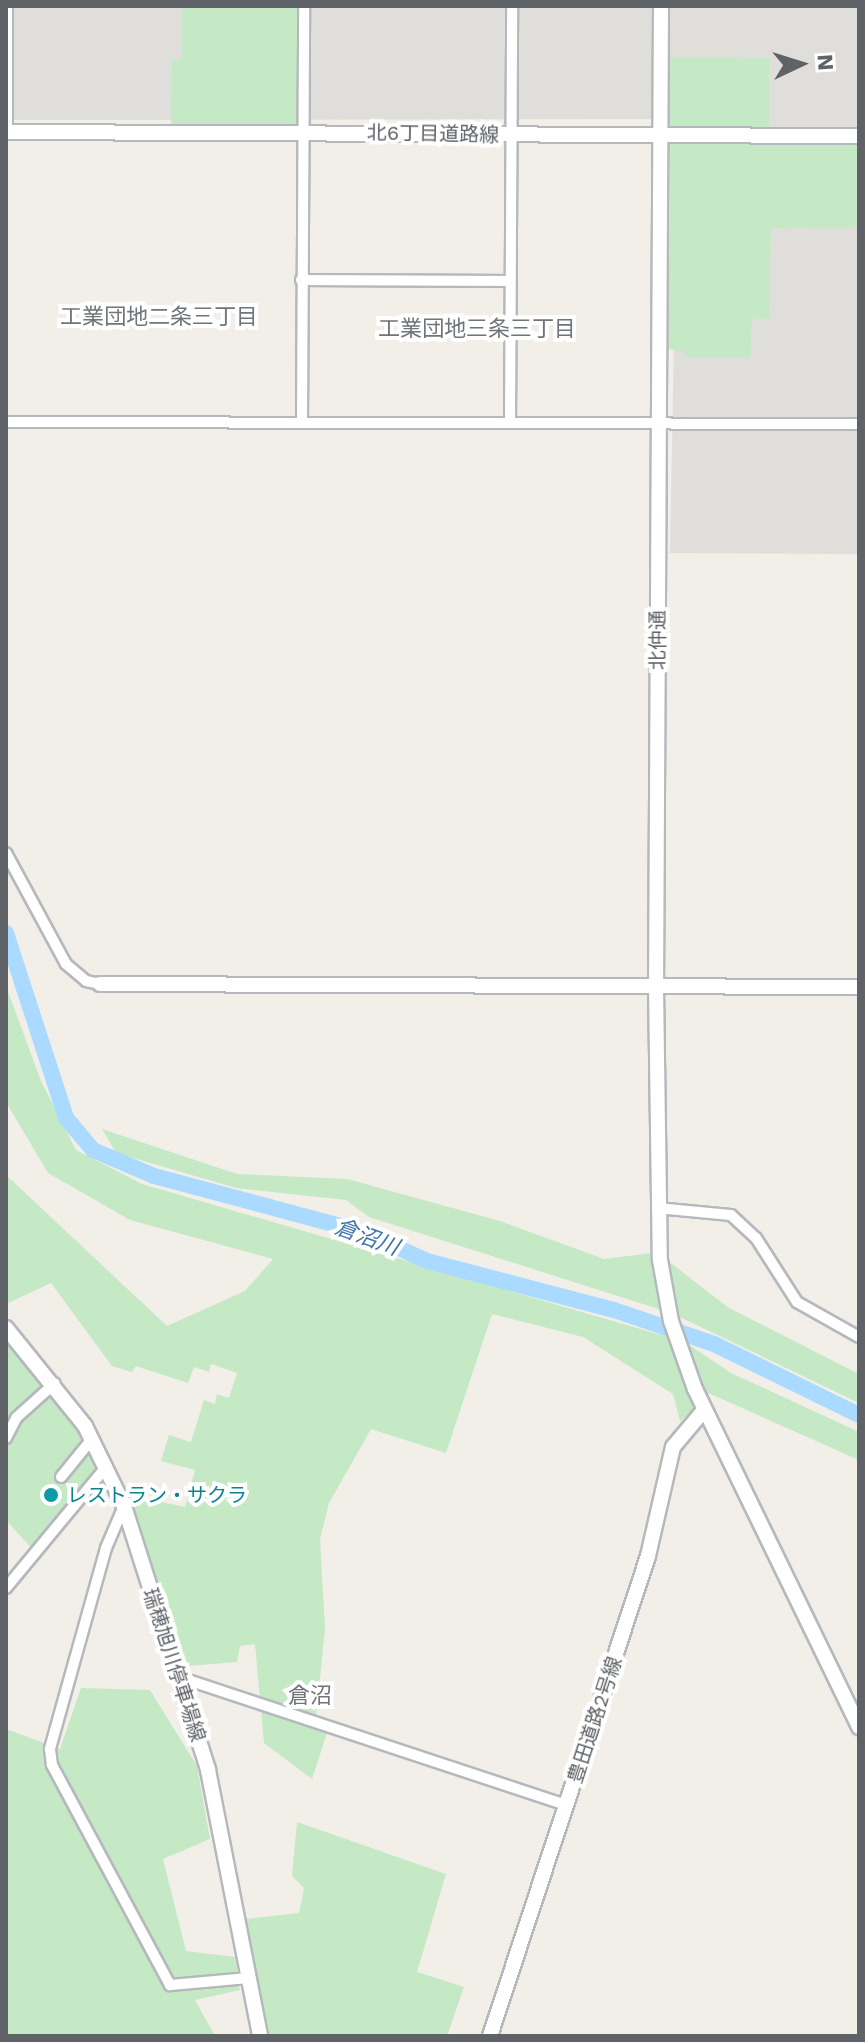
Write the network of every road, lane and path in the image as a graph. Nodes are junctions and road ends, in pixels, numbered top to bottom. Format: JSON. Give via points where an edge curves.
{"nodes":[{"id":1,"x":7,"y":6,"type":"edge"},
{"id":2,"x":304,"y":6,"type":"edge"},
{"id":3,"x":512,"y":6,"type":"edge"},
{"id":4,"x":661,"y":6,"type":"edge"},
{"id":5,"x":6,"y":132,"type":"edge"},
{"id":6,"x":303,"y":133,"type":"junction"},
{"id":7,"x":511,"y":135,"type":"junction"},
{"id":8,"x":660,"y":136,"type":"junction"},
{"id":9,"x":859,"y":136,"type":"edge"},
{"id":10,"x":301,"y":280,"type":"junction"},
{"id":11,"x":509,"y":281,"type":"junction"},
{"id":12,"x":6,"y":422,"type":"edge"},
{"id":13,"x":302,"y":422,"type":"junction"},
{"id":14,"x":510,"y":423,"type":"junction"},
{"id":15,"x":660,"y":424,"type":"junction"},
{"id":16,"x":859,"y":424,"type":"edge"},
{"id":17,"x":6,"y":853,"type":"edge"},
{"id":18,"x":100,"y":984,"type":"joint"},
{"id":19,"x":656,"y":986,"type":"junction"},
{"id":20,"x":859,"y":987,"type":"edge"},
{"id":21,"x":657,"y":1208,"type":"junction"},
{"id":22,"x":6,"y":1328,"type":"edge"},
{"id":23,"x":859,"y":1337,"type":"edge"},
{"id":24,"x":55,"y":1383,"type":"junction"},
{"id":25,"x":704,"y":1410,"type":"junction"},
{"id":26,"x":6,"y":1438,"type":"edge"},
{"id":27,"x":92,"y":1439,"type":"junction"},
{"id":28,"x":107,"y":1466,"type":"junction"},
{"id":29,"x":61,"y":1477,"type":"dead end"},
{"id":30,"x":124,"y":1506,"type":"junction"},
{"id":31,"x":6,"y":1588,"type":"edge"},
{"id":32,"x":179,"y":1677,"type":"junction"},
{"id":33,"x":859,"y":1727,"type":"edge"},
{"id":34,"x":567,"y":1805,"type":"junction"},
{"id":35,"x":249,"y":1978,"type":"junction"},
{"id":36,"x":260,"y":2036,"type":"edge"},
{"id":37,"x":490,"y":2036,"type":"edge"}],
"edges":[{"from":1,"to":5,"type":"street"},
{"from":2,"to":6,"type":"street"},
{"from":3,"to":7,"type":"street"},
{"from":4,"to":8,"type":"street","name":"北仲通"},
{"from":5,"to":6,"type":"street","name":"北6丁目道路線"},
{"from":6,"to":7,"type":"street","name":"北6丁目道路線"},
{"from":6,"to":10,"type":"street"},
{"from":7,"to":8,"type":"street","name":"北6丁目道路線"},
{"from":7,"to":11,"type":"street"},
{"from":8,"to":9,"type":"street","name":"北6丁目道路線"},
{"from":8,"to":15,"type":"street","name":"北仲通"},
{"from":10,"to":11,"type":"street"},
{"from":10,"to":13,"type":"street"},
{"from":11,"to":14,"type":"street"},
{"from":12,"to":13,"type":"street"},
{"from":13,"to":14,"type":"street"},
{"from":14,"to":15,"type":"street"},
{"from":15,"to":16,"type":"street"},
{"from":15,"to":19,"type":"street","name":"北仲通"},
{"from":17,"to":18,"type":"street","via":[[66,964],[86,981]]},
{"from":18,"to":19,"type":"street"},
{"from":19,"to":20,"type":"street"},
{"from":19,"to":21,"type":"street","name":"北仲通"},
{"from":21,"to":23,"type":"street","via":[[731,1215],[761,1244],[797,1302]]},
{"from":21,"to":25,"type":"street","name":"北仲通","via":[[663,1274]]},
{"from":22,"to":24,"type":"street","name":"瑞穂旭川停車場線"},
{"from":24,"to":26,"type":"street","via":[[16,1418]]},
{"from":24,"to":27,"type":"street","name":"瑞穂旭川停車場線"},
{"from":25,"to":33,"type":"street","name":"北仲通"},
{"from":25,"to":34,"type":"street","name":"豊田道路2号線","via":[[673,1447],[648,1556]]},
{"from":27,"to":28,"type":"street","name":"瑞穂旭川停車場線"},
{"from":27,"to":29,"type":"street"},
{"from":28,"to":30,"type":"street","name":"瑞穂旭川停車場線"},
{"from":28,"to":31,"type":"street"},
{"from":30,"to":32,"type":"street","name":"瑞穂旭川停車場線"},
{"from":30,"to":35,"type":"street","via":[[106,1548],[50,1749],[52,1765],[170,1985]]},
{"from":32,"to":34,"type":"street"},
{"from":32,"to":35,"type":"street","name":"瑞穂旭川停車場線","via":[[208,1770]]},
{"from":34,"to":37,"type":"street","name":"豊田道路2号線"},
{"from":35,"to":36,"type":"street","name":"瑞穂旭川停車場線"}]}
